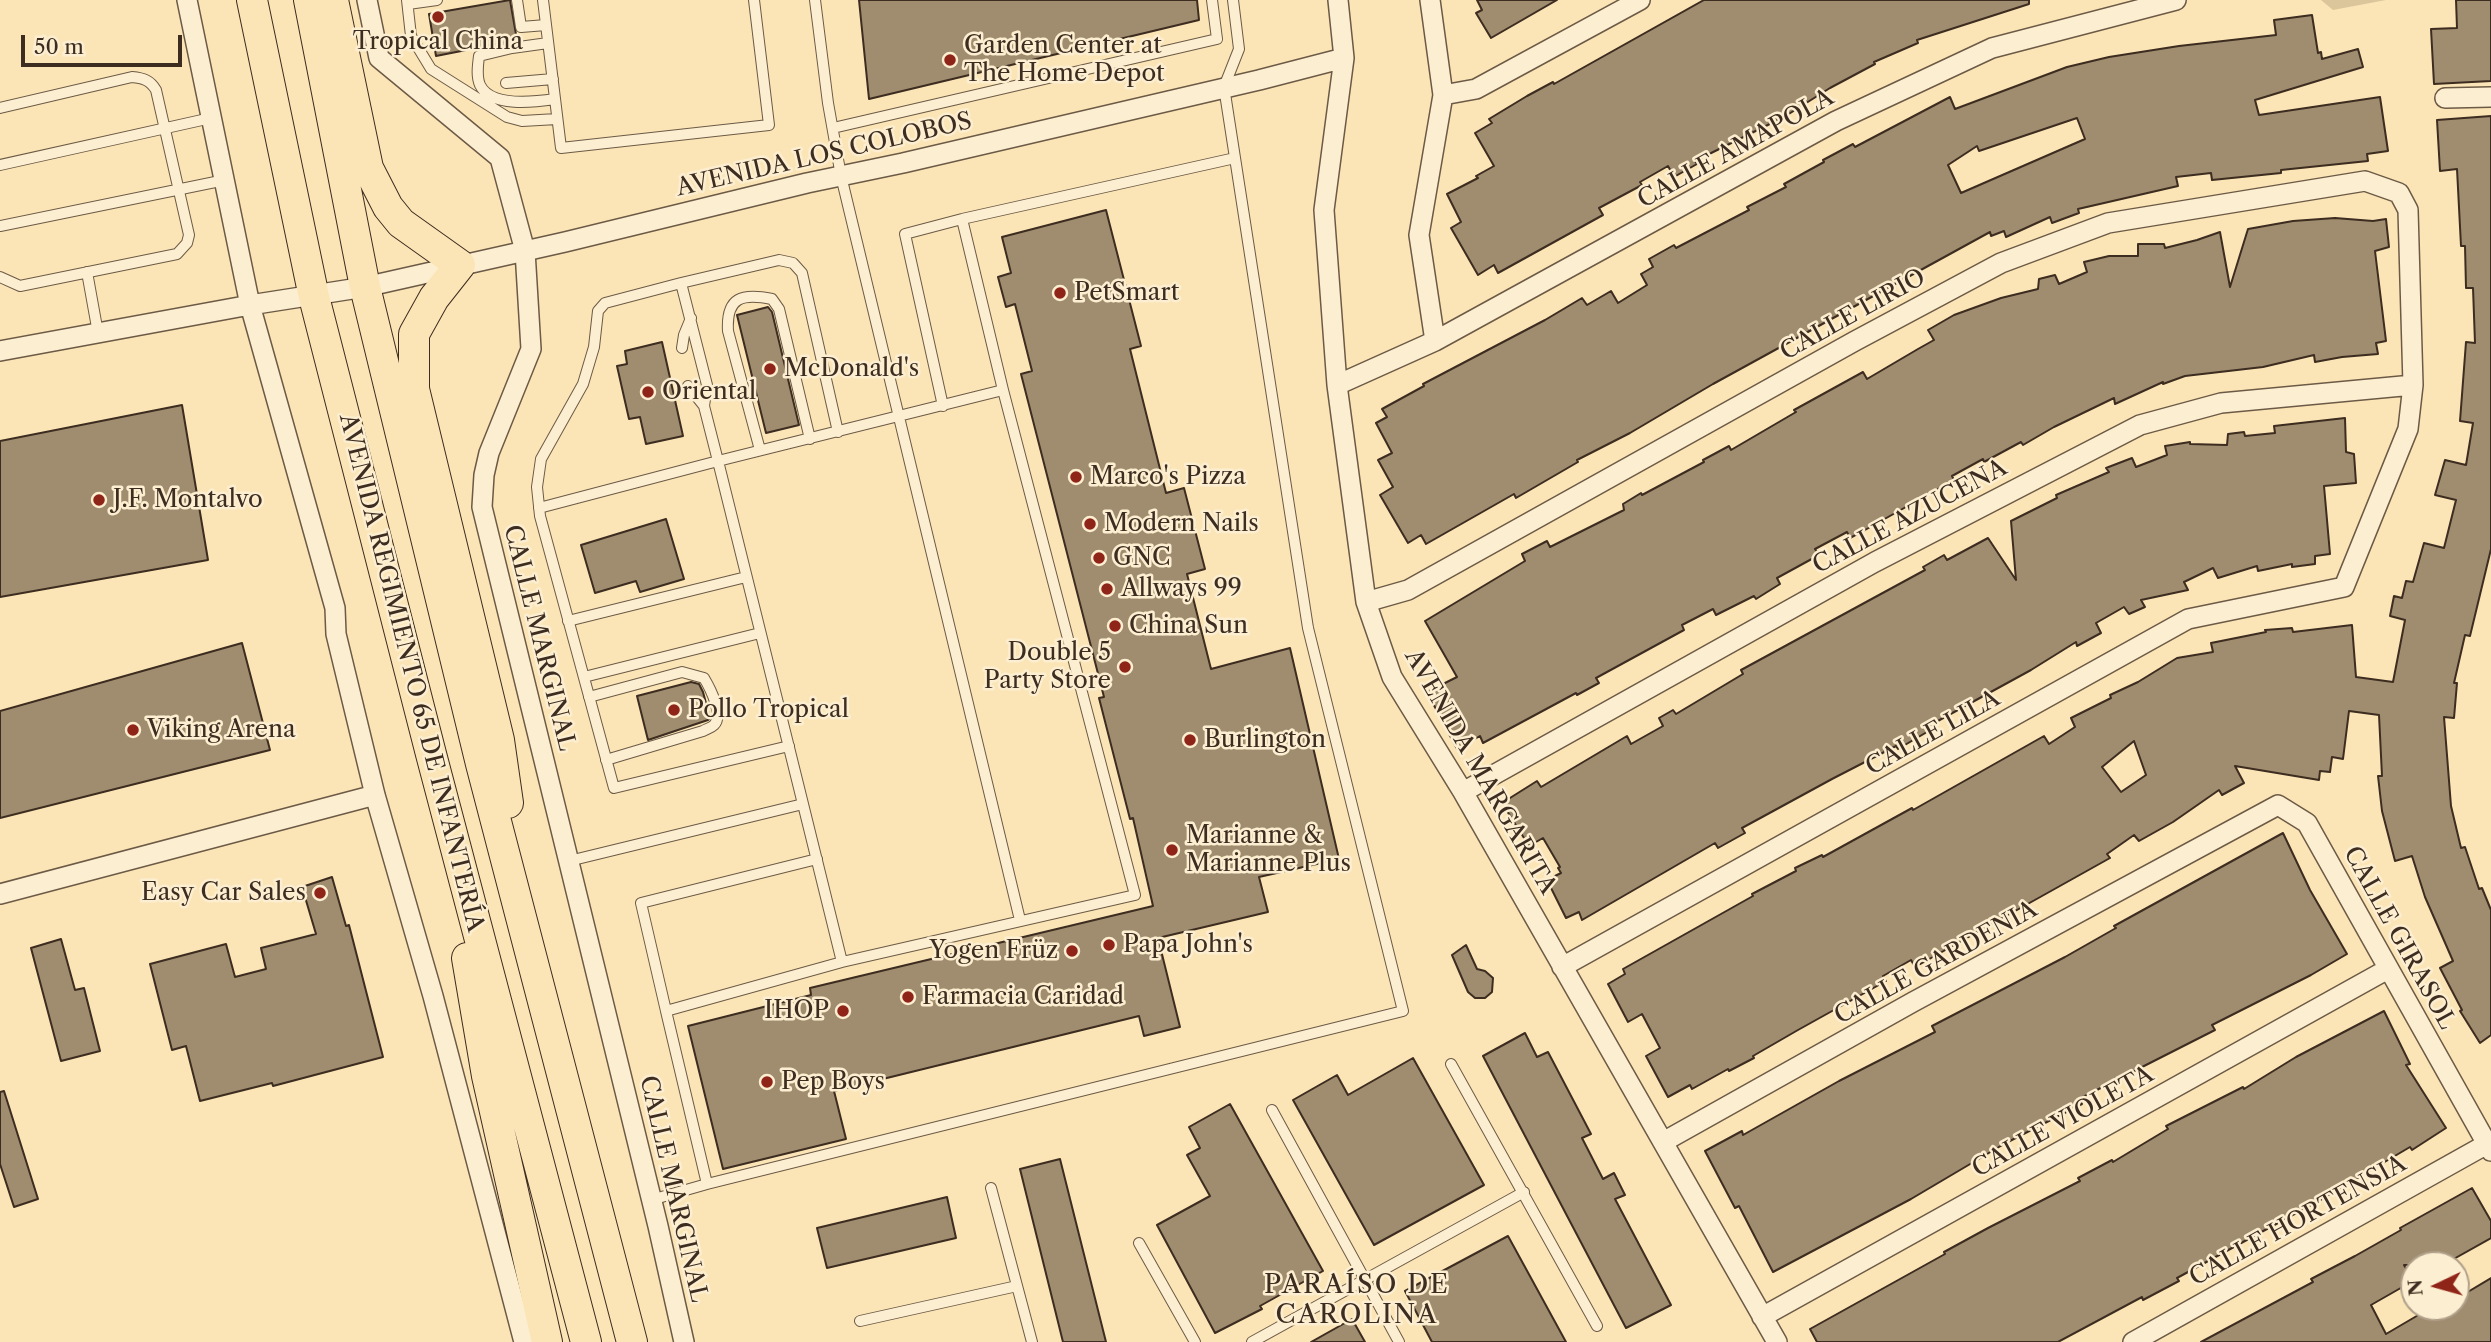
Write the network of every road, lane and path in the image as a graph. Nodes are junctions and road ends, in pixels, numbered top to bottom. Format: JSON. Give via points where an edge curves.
{"nodes":[{"id":1,"x":187,"y":0,"type":"edge"},
{"id":2,"x":252,"y":0,"type":"edge"},
{"id":3,"x":309,"y":0,"type":"edge"},
{"id":4,"x":333,"y":0,"type":"edge"},
{"id":5,"x":368,"y":0,"type":"edge"},
{"id":6,"x":436,"y":0,"type":"edge"},
{"id":7,"x":517,"y":0,"type":"edge"},
{"id":8,"x":543,"y":0,"type":"edge"},
{"id":9,"x":754,"y":0,"type":"edge"},
{"id":10,"x":815,"y":0,"type":"edge"},
{"id":11,"x":1212,"y":0,"type":"edge"},
{"id":12,"x":1233,"y":0,"type":"edge"},
{"id":13,"x":1338,"y":0,"type":"edge"},
{"id":14,"x":1430,"y":0,"type":"edge"},
{"id":15,"x":1640,"y":0,"type":"edge"},
{"id":16,"x":2176,"y":0,"type":"edge"},
{"id":17,"x":407,"y":2,"type":"edge"},
{"id":18,"x":546,"y":24,"type":"junction"},
{"id":19,"x":548,"y":43,"type":"junction"},
{"id":20,"x":1344,"y":58,"type":"junction"},
{"id":21,"x":553,"y":79,"type":"junction"},
{"id":22,"x":506,"y":83,"type":"dead end"},
{"id":23,"x":1224,"y":87,"type":"junction"},
{"id":24,"x":1443,"y":95,"type":"junction"},
{"id":25,"x":2491,"y":97,"type":"edge"},
{"id":26,"x":2445,"y":98,"type":"dead end"},
{"id":27,"x":555,"y":99,"type":"junction"},
{"id":28,"x":0,"y":108,"type":"edge"},
{"id":29,"x":211,"y":118,"type":"junction"},
{"id":30,"x":557,"y":119,"type":"junction"},
{"id":31,"x":164,"y":128,"type":"junction"},
{"id":32,"x":832,"y":128,"type":"junction"},
{"id":33,"x":1235,"y":158,"type":"junction"},
{"id":34,"x":0,"y":164,"type":"edge"},
{"id":35,"x":841,"y":176,"type":"junction"},
{"id":36,"x":225,"y":180,"type":"junction"},
{"id":37,"x":179,"y":190,"type":"junction"},
{"id":38,"x":962,"y":219,"type":"junction"},
{"id":39,"x":0,"y":226,"type":"edge"},
{"id":40,"x":525,"y":251,"type":"junction"},
{"id":41,"x":460,"y":265,"type":"junction"},
{"id":42,"x":86,"y":272,"type":"junction"},
{"id":43,"x":0,"y":277,"type":"edge"},
{"id":44,"x":681,"y":283,"type":"junction"},
{"id":45,"x":365,"y":288,"type":"junction"},
{"id":46,"x":314,"y":297,"type":"junction"},
{"id":47,"x":250,"y":305,"type":"junction"},
{"id":48,"x":691,"y":318,"type":"junction"},
{"id":49,"x":97,"y":333,"type":"junction"},
{"id":50,"x":1435,"y":341,"type":"junction"},
{"id":51,"x":682,"y":348,"type":"dead end"},
{"id":52,"x":0,"y":351,"type":"edge"},
{"id":53,"x":1337,"y":385,"type":"junction"},
{"id":54,"x":2413,"y":385,"type":"junction"},
{"id":55,"x":688,"y":386,"type":"dead end"},
{"id":56,"x":1003,"y":390,"type":"junction"},
{"id":57,"x":943,"y":405,"type":"junction"},
{"id":58,"x":704,"y":406,"type":"junction"},
{"id":59,"x":899,"y":417,"type":"junction"},
{"id":60,"x":838,"y":432,"type":"junction"},
{"id":61,"x":810,"y":439,"type":"junction"},
{"id":62,"x":760,"y":450,"type":"junction"},
{"id":63,"x":718,"y":461,"type":"junction"},
{"id":64,"x":539,"y":508,"type":"junction"},
{"id":65,"x":747,"y":577,"type":"junction"},
{"id":66,"x":1366,"y":602,"type":"junction"},
{"id":67,"x":568,"y":621,"type":"junction"},
{"id":68,"x":760,"y":633,"type":"junction"},
{"id":69,"x":584,"y":677,"type":"junction"},
{"id":70,"x":589,"y":697,"type":"junction"},
{"id":71,"x":789,"y":746,"type":"junction"},
{"id":72,"x":431,"y":754,"type":"junction"},
{"id":73,"x":606,"y":760,"type":"junction"},
{"id":74,"x":1463,"y":792,"type":"junction"},
{"id":75,"x":375,"y":795,"type":"junction"},
{"id":76,"x":803,"y":804,"type":"junction"},
{"id":77,"x":2233,"y":829,"type":"joint"},
{"id":78,"x":817,"y":859,"type":"junction"},
{"id":79,"x":569,"y":861,"type":"junction"},
{"id":80,"x":0,"y":894,"type":"edge"},
{"id":81,"x":1020,"y":920,"type":"junction"},
{"id":82,"x":528,"y":943,"type":"junction"},
{"id":83,"x":842,"y":962,"type":"junction"},
{"id":84,"x":1562,"y":967,"type":"junction"},
{"id":85,"x":2388,"y":969,"type":"junction"},
{"id":86,"x":666,"y":1011,"type":"junction"},
{"id":87,"x":1451,"y":1064,"type":"dead end"},
{"id":88,"x":1272,"y":1110,"type":"dead end"},
{"id":89,"x":1664,"y":1142,"type":"junction"},
{"id":90,"x":2489,"y":1147,"type":"edge"},
{"id":91,"x":707,"y":1184,"type":"junction"},
{"id":92,"x":991,"y":1188,"type":"dead end"},
{"id":93,"x":1524,"y":1192,"type":"junction"},
{"id":94,"x":652,"y":1200,"type":"junction"},
{"id":95,"x":1139,"y":1242,"type":"dead end"},
{"id":96,"x":1366,"y":1279,"type":"junction"},
{"id":97,"x":1017,"y":1286,"type":"junction"},
{"id":98,"x":1762,"y":1317,"type":"junction"},
{"id":99,"x":860,"y":1321,"type":"dead end"},
{"id":100,"x":1597,"y":1326,"type":"dead end"},
{"id":101,"x":524,"y":1342,"type":"edge"},
{"id":102,"x":547,"y":1342,"type":"edge"},
{"id":103,"x":586,"y":1342,"type":"edge"},
{"id":104,"x":632,"y":1342,"type":"edge"},
{"id":105,"x":684,"y":1342,"type":"edge"},
{"id":106,"x":1032,"y":1342,"type":"edge"},
{"id":107,"x":1195,"y":1342,"type":"edge"},
{"id":108,"x":1252,"y":1342,"type":"edge"},
{"id":109,"x":1399,"y":1342,"type":"edge"},
{"id":110,"x":1777,"y":1342,"type":"edge"},
{"id":111,"x":2133,"y":1342,"type":"edge"}],
"edges":[{"from":1,"to":29,"type":"street"},
{"from":2,"to":46,"type":"main road","name":"AVENIDA REGIMIENTO 65 DE INFANTERÍA"},
{"from":3,"to":45,"type":"main road","name":"AVENIDA REGIMIENTO 65 DE INFANTERÍA"},
{"from":4,"to":41,"type":"main road","via":[[368,167],[401,223]]},
{"from":5,"to":40,"type":"street","name":"CALLE MARGINAL","via":[[379,58],[500,158]]},
{"from":6,"to":17,"type":"lane"},
{"from":7,"to":18,"type":"lane","via":[[522,27]]},
{"from":8,"to":18,"type":"lane"},
{"from":9,"to":30,"type":"lane","via":[[769,125],[561,148]]},
{"from":10,"to":32,"type":"lane"},
{"from":11,"to":32,"type":"lane","via":[[1217,38]]},
{"from":12,"to":23,"type":"lane","via":[[1238,49]]},
{"from":13,"to":20,"type":"street","name":"AVENIDA MARGARITA"},
{"from":14,"to":24,"type":"street"},
{"from":15,"to":24,"type":"street","via":[[1476,89]]},
{"from":16,"to":50,"type":"street","name":"CALLE AMAPOLA","via":[[1992,48],[1836,121]]},
{"from":17,"to":30,"type":"lane","via":[[411,36],[431,69],[507,117]]},
{"from":18,"to":19,"type":"lane"},
{"from":19,"to":21,"type":"lane"},
{"from":19,"to":27,"type":"lane","via":[[479,56],[478,74],[480,86],[504,100],[517,104]]},
{"from":20,"to":23,"type":"street","name":"AVENIDA LOS COLOBOS"},
{"from":20,"to":53,"type":"street","name":"AVENIDA MARGARITA","via":[[1324,210]]},
{"from":21,"to":22,"type":"lane"},
{"from":21,"to":27,"type":"lane"},
{"from":23,"to":33,"type":"lane"},
{"from":23,"to":35,"type":"street","name":"AVENIDA LOS COLOBOS"},
{"from":24,"to":50,"type":"street","via":[[1419,235]]},
{"from":25,"to":26,"type":"street"},
{"from":27,"to":30,"type":"lane"},
{"from":28,"to":31,"type":"lane","via":[[143,78],[156,90]]},
{"from":29,"to":31,"type":"lane"},
{"from":29,"to":36,"type":"street"},
{"from":31,"to":34,"type":"lane"},
{"from":31,"to":37,"type":"lane"},
{"from":32,"to":35,"type":"lane"},
{"from":33,"to":38,"type":"lane"},
{"from":33,"to":91,"type":"lane","via":[[1308,628],[1403,1011]]},
{"from":35,"to":40,"type":"street","name":"AVENIDA LOS COLOBOS"},
{"from":35,"to":59,"type":"lane"},
{"from":36,"to":37,"type":"lane"},
{"from":36,"to":47,"type":"street"},
{"from":37,"to":39,"type":"lane"},
{"from":37,"to":42,"type":"lane","via":[[189,235],[183,249]]},
{"from":38,"to":56,"type":"lane"},
{"from":38,"to":57,"type":"lane","via":[[905,234]]},
{"from":40,"to":41,"type":"street","name":"AVENIDA LOS COLOBOS"},
{"from":40,"to":79,"type":"street","name":"CALLE MARGINAL","via":[[531,349],[489,453],[482,507]]},
{"from":41,"to":45,"type":"street","name":"AVENIDA LOS COLOBOS"},
{"from":41,"to":82,"type":"main road","via":[[414,334],[414,389],[499,740]]},
{"from":42,"to":43,"type":"lane","via":[[20,286]]},
{"from":42,"to":49,"type":"lane"},
{"from":44,"to":48,"type":"lane"},
{"from":44,"to":60,"type":"lane","via":[[779,260],[793,263],[802,273]]},
{"from":44,"to":64,"type":"lane","via":[[605,303],[598,311],[583,384],[541,459]]},
{"from":45,"to":46,"type":"street","name":"AVENIDA LOS COLOBOS"},
{"from":45,"to":82,"type":"main road","name":"AVENIDA REGIMIENTO 65 DE INFANTERÍA"},
{"from":46,"to":47,"type":"street","name":"AVENIDA LOS COLOBOS"},
{"from":46,"to":72,"type":"main road","name":"AVENIDA REGIMIENTO 65 DE INFANTERÍA"},
{"from":47,"to":49,"type":"street","name":"AVENIDA LOS COLOBOS"},
{"from":47,"to":75,"type":"street","via":[[335,608],[336,634]]},
{"from":48,"to":51,"type":"lane"},
{"from":48,"to":58,"type":"lane","via":[[706,385]]},
{"from":49,"to":52,"type":"street","name":"AVENIDA LOS COLOBOS"},
{"from":50,"to":53,"type":"street","name":"CALLE AMAPOLA"},
{"from":53,"to":66,"type":"street","name":"AVENIDA MARGARITA"},
{"from":54,"to":66,"type":"street","name":"CALLE LIRIO","via":[[2408,210],[2399,193],[2365,181],[2109,223],[2001,263],[1408,590]]},
{"from":54,"to":74,"type":"street","name":"CALLE AZUCENA","via":[[2221,404],[2140,425],[1875,562]]},
{"from":54,"to":84,"type":"street","name":"CALLE LILA","via":[[2409,429],[2344,587],[2188,619]]},
{"from":55,"to":58,"type":"lane"},
{"from":56,"to":57,"type":"lane"},
{"from":56,"to":81,"type":"lane","via":[[1135,895]]},
{"from":57,"to":59,"type":"lane"},
{"from":58,"to":63,"type":"lane"},
{"from":59,"to":60,"type":"lane"},
{"from":59,"to":81,"type":"lane"},
{"from":60,"to":61,"type":"lane"},
{"from":61,"to":62,"type":"lane"},
{"from":61,"to":62,"type":"lane","via":[[779,309],[772,299],[743,298],[727,315],[728,331]]},
{"from":62,"to":63,"type":"lane"},
{"from":63,"to":64,"type":"lane"},
{"from":63,"to":65,"type":"lane"},
{"from":64,"to":67,"type":"lane"},
{"from":65,"to":67,"type":"lane"},
{"from":65,"to":68,"type":"lane"},
{"from":66,"to":74,"type":"street","name":"AVENIDA MARGARITA","via":[[1392,677]]},
{"from":67,"to":69,"type":"lane"},
{"from":68,"to":69,"type":"lane"},
{"from":68,"to":71,"type":"lane"},
{"from":69,"to":70,"type":"lane"},
{"from":70,"to":73,"type":"lane"},
{"from":70,"to":73,"type":"lane","via":[[682,672],[704,678],[716,707],[718,718],[703,731]]},
{"from":71,"to":73,"type":"lane","via":[[614,788]]},
{"from":71,"to":76,"type":"lane"},
{"from":72,"to":102,"type":"main road","via":[[487,1076]]},
{"from":72,"to":103,"type":"main road","name":"AVENIDA REGIMIENTO 65 DE INFANTERÍA"},
{"from":74,"to":84,"type":"street","name":"AVENIDA MARGARITA"},
{"from":75,"to":80,"type":"street"},
{"from":75,"to":101,"type":"street"},
{"from":76,"to":78,"type":"lane"},
{"from":76,"to":79,"type":"lane"},
{"from":77,"to":85,"type":"street","name":"CALLE GIRASOL","via":[[2278,805],[2307,824]]},
{"from":77,"to":89,"type":"street","name":"CALLE GARDENIA"},
{"from":78,"to":83,"type":"lane"},
{"from":78,"to":86,"type":"lane","via":[[642,903]]},
{"from":79,"to":94,"type":"street","name":"CALLE MARGINAL"},
{"from":81,"to":83,"type":"lane"},
{"from":82,"to":104,"type":"main road","name":"AVENIDA REGIMIENTO 65 DE INFANTERÍA"},
{"from":83,"to":86,"type":"lane"},
{"from":84,"to":89,"type":"street","name":"AVENIDA MARGARITA"},
{"from":85,"to":90,"type":"street","name":"CALLE GIRASOL"},
{"from":85,"to":98,"type":"street","name":"CALLE VIOLETA"},
{"from":86,"to":91,"type":"lane"},
{"from":87,"to":93,"type":"lane"},
{"from":88,"to":96,"type":"lane"},
{"from":89,"to":98,"type":"street","name":"AVENIDA MARGARITA"},
{"from":90,"to":111,"type":"street","name":"CALLE HORTENSIA"},
{"from":91,"to":94,"type":"lane"},
{"from":92,"to":97,"type":"lane"},
{"from":93,"to":96,"type":"lane"},
{"from":93,"to":100,"type":"lane"},
{"from":94,"to":105,"type":"street","name":"CALLE MARGINAL"},
{"from":95,"to":107,"type":"lane"},
{"from":96,"to":108,"type":"lane"},
{"from":96,"to":109,"type":"lane"},
{"from":97,"to":99,"type":"lane"},
{"from":97,"to":106,"type":"lane"},
{"from":98,"to":110,"type":"street","name":"AVENIDA MARGARITA"}]}
